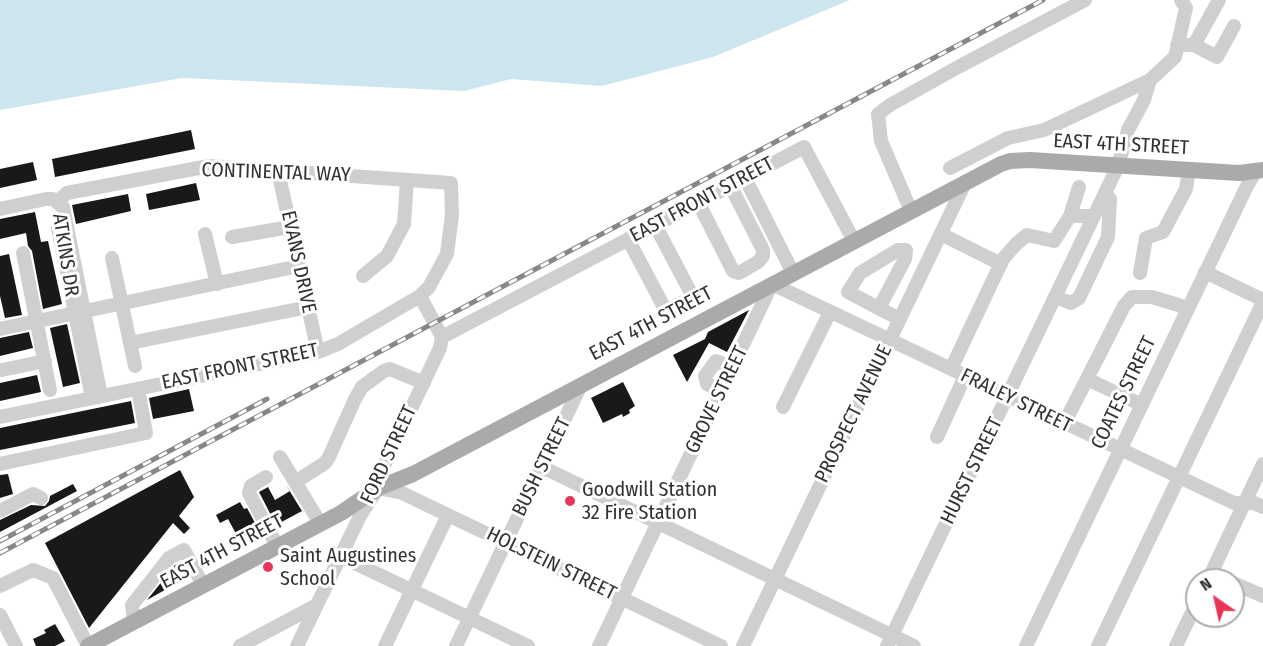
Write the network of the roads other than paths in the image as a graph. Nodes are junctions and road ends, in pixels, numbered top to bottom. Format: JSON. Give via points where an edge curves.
{"nodes":[{"id":1,"x":1085,"y":0,"type":"edge"},
{"id":2,"x":1181,"y":0,"type":"edge"},
{"id":3,"x":1219,"y":0,"type":"edge"},
{"id":4,"x":1234,"y":26,"type":"dead end"},
{"id":5,"x":1177,"y":45,"type":"junction"},
{"id":6,"x":1194,"y":45,"type":"junction"},
{"id":7,"x":1150,"y":80,"type":"junction"},
{"id":8,"x":1118,"y":166,"type":"junction"},
{"id":9,"x":1261,"y":167,"type":"edge"},
{"id":10,"x":950,"y":168,"type":"dead end"},
{"id":11,"x":1189,"y":170,"type":"junction"},
{"id":12,"x":278,"y":171,"type":"junction"},
{"id":13,"x":745,"y":178,"type":"junction"},
{"id":14,"x":407,"y":180,"type":"junction"},
{"id":15,"x":966,"y":181,"type":"junction"},
{"id":16,"x":451,"y":183,"type":"joint"},
{"id":17,"x":730,"y":185,"type":"junction"},
{"id":18,"x":1079,"y":187,"type":"dead end"},
{"id":19,"x":1105,"y":193,"type":"junction"},
{"id":20,"x":57,"y":202,"type":"junction"},
{"id":21,"x":698,"y":202,"type":"junction"},
{"id":22,"x":0,"y":208,"type":"edge"},
{"id":23,"x":911,"y":211,"type":"junction"},
{"id":24,"x":1070,"y":216,"type":"junction"},
{"id":25,"x":1094,"y":216,"type":"junction"},
{"id":26,"x":655,"y":225,"type":"junction"},
{"id":27,"x":290,"y":227,"type":"junction"},
{"id":28,"x":205,"y":234,"type":"dead end"},
{"id":29,"x":941,"y":234,"type":"junction"},
{"id":30,"x":232,"y":237,"type":"dead end"},
{"id":31,"x":628,"y":239,"type":"junction"},
{"id":32,"x":854,"y":241,"type":"junction"},
{"id":33,"x":23,"y":253,"type":"dead end"},
{"id":34,"x":112,"y":258,"type":"dead end"},
{"id":35,"x":1000,"y":264,"type":"junction"},
{"id":36,"x":299,"y":266,"type":"junction"},
{"id":37,"x":1205,"y":272,"type":"junction"},
{"id":38,"x":793,"y":273,"type":"junction"},
{"id":39,"x":1140,"y":273,"type":"dead end"},
{"id":40,"x":363,"y":276,"type":"dead end"},
{"id":41,"x":217,"y":284,"type":"junction"},
{"id":42,"x":772,"y":284,"type":"junction"},
{"id":43,"x":420,"y":296,"type":"junction"},
{"id":44,"x":1055,"y":297,"type":"junction"},
{"id":45,"x":1263,"y":301,"type":"edge"},
{"id":46,"x":122,"y":303,"type":"junction"},
{"id":47,"x":308,"y":307,"type":"junction"},
{"id":48,"x":879,"y":308,"type":"junction"},
{"id":49,"x":1188,"y":308,"type":"junction"},
{"id":50,"x":79,"y":312,"type":"junction"},
{"id":51,"x":830,"y":312,"type":"junction"},
{"id":52,"x":900,"y":319,"type":"junction"},
{"id":53,"x":38,"y":321,"type":"junction"},
{"id":54,"x":0,"y":329,"type":"edge"},
{"id":55,"x":442,"y":337,"type":"junction"},
{"id":56,"x":890,"y":340,"type":"junction"},
{"id":57,"x":130,"y":343,"type":"junction"},
{"id":58,"x":318,"y":352,"type":"junction"},
{"id":59,"x":45,"y":361,"type":"junction"},
{"id":60,"x":135,"y":366,"type":"dead end"},
{"id":61,"x":732,"y":367,"type":"junction"},
{"id":62,"x":951,"y":369,"type":"junction"},
{"id":63,"x":2,"y":370,"type":"dead end"},
{"id":64,"x":965,"y":376,"type":"junction"},
{"id":65,"x":1087,"y":379,"type":"junction"},
{"id":66,"x":424,"y":383,"type":"junction"},
{"id":67,"x":581,"y":385,"type":"junction"},
{"id":68,"x":138,"y":389,"type":"junction"},
{"id":69,"x":50,"y":390,"type":"dead end"},
{"id":70,"x":721,"y":391,"type":"junction"},
{"id":71,"x":1007,"y":396,"type":"junction"},
{"id":72,"x":97,"y":397,"type":"junction"},
{"id":73,"x":1142,"y":405,"type":"junction"},
{"id":74,"x":783,"y":407,"type":"dead end"},
{"id":75,"x":0,"y":417,"type":"edge"},
{"id":76,"x":1064,"y":423,"type":"junction"},
{"id":77,"x":938,"y":437,"type":"dead end"},
{"id":78,"x":1120,"y":450,"type":"junction"},
{"id":79,"x":280,"y":457,"type":"dead end"},
{"id":80,"x":0,"y":464,"type":"edge"},
{"id":81,"x":1263,"y":464,"type":"edge"},
{"id":82,"x":542,"y":466,"type":"junction"},
{"id":83,"x":266,"y":477,"type":"dead end"},
{"id":84,"x":303,"y":477,"type":"dead end"},
{"id":85,"x":1179,"y":477,"type":"junction"},
{"id":86,"x":378,"y":488,"type":"junction"},
{"id":87,"x":41,"y":498,"type":"dead end"},
{"id":88,"x":1245,"y":502,"type":"junction"},
{"id":89,"x":1263,"y":507,"type":"edge"},
{"id":90,"x":0,"y":511,"type":"edge"},
{"id":91,"x":448,"y":515,"type":"junction"},
{"id":92,"x":320,"y":523,"type":"junction"},
{"id":93,"x":658,"y":523,"type":"junction"},
{"id":94,"x":506,"y":542,"type":"junction"},
{"id":95,"x":277,"y":546,"type":"junction"},
{"id":96,"x":340,"y":556,"type":"junction"},
{"id":97,"x":1214,"y":568,"type":"edge"},
{"id":98,"x":775,"y":579,"type":"junction"},
{"id":99,"x":203,"y":585,"type":"junction"},
{"id":100,"x":0,"y":586,"type":"edge"},
{"id":101,"x":1245,"y":588,"type":"edge"},
{"id":102,"x":412,"y":591,"type":"junction"},
{"id":103,"x":1263,"y":596,"type":"edge"},
{"id":104,"x":622,"y":598,"type":"junction"},
{"id":105,"x":1245,"y":598,"type":"edge"},
{"id":106,"x":317,"y":605,"type":"junction"},
{"id":107,"x":1263,"y":606,"type":"edge"},
{"id":108,"x":0,"y":615,"type":"edge"},
{"id":109,"x":469,"y":618,"type":"junction"},
{"id":110,"x":134,"y":622,"type":"junction"},
{"id":111,"x":1185,"y":628,"type":"edge"},
{"id":112,"x":890,"y":641,"type":"edge"},
{"id":113,"x":16,"y":646,"type":"edge"},
{"id":114,"x":88,"y":646,"type":"edge"},
{"id":115,"x":240,"y":646,"type":"edge"},
{"id":116,"x":297,"y":646,"type":"edge"},
{"id":117,"x":385,"y":646,"type":"edge"},
{"id":118,"x":456,"y":646,"type":"edge"},
{"id":119,"x":528,"y":646,"type":"edge"},
{"id":120,"x":599,"y":646,"type":"edge"},
{"id":121,"x":721,"y":646,"type":"edge"},
{"id":122,"x":743,"y":646,"type":"edge"},
{"id":123,"x":914,"y":646,"type":"edge"},
{"id":124,"x":1026,"y":646,"type":"edge"},
{"id":125,"x":1098,"y":646,"type":"edge"},
{"id":126,"x":1176,"y":646,"type":"edge"}],
"edges":[{"from":1,"to":23,"type":"street","via":[[878,114],[881,141]]},
{"from":2,"to":5,"type":"street","via":[[1186,8]]},
{"from":3,"to":6,"type":"street"},
{"from":4,"to":6,"type":"street","via":[[1217,57]]},
{"from":5,"to":6,"type":"street"},
{"from":5,"to":7,"type":"street","via":[[1175,57]]},
{"from":7,"to":8,"type":"street","name":"HURST STREET","via":[[1128,130]]},
{"from":7,"to":10,"type":"street","via":[[1044,130],[1008,138]]},
{"from":8,"to":11,"type":"main road","name":"EAST 4TH STREET"},
{"from":8,"to":15,"type":"main road","name":"EAST 4TH STREET","via":[[1010,161]]},
{"from":8,"to":19,"type":"street","name":"HURST STREET"},
{"from":9,"to":11,"type":"main road","name":"EAST 4TH STREET","via":[[1239,173]]},
{"from":9,"to":37,"type":"street","name":"COATES STREET"},
{"from":11,"to":39,"type":"street","via":[[1186,189],[1163,232],[1146,238]]},
{"from":12,"to":14,"type":"street","name":"CONTINENTAL WAY"},
{"from":12,"to":20,"type":"street","name":"CONTINENTAL WAY","via":[[209,166],[67,193]]},
{"from":12,"to":27,"type":"street","name":"EVANS DRIVE"},
{"from":13,"to":17,"type":"street","name":"EAST FRONT STREET"},
{"from":13,"to":32,"type":"street","name":"EAST FRONT STREET","via":[[804,147]]},
{"from":13,"to":38,"type":"street"},
{"from":14,"to":16,"type":"street","name":"CONTINENTAL WAY"},
{"from":14,"to":40,"type":"street","via":[[404,224],[387,256]]},
{"from":15,"to":23,"type":"main road","name":"EAST 4TH STREET"},
{"from":15,"to":29,"type":"street","name":"PROSPECT AVENUE"},
{"from":16,"to":43,"type":"street","name":"EAST FRONT STREET","via":[[447,254]]},
{"from":17,"to":21,"type":"street","name":"EAST FRONT STREET"},
{"from":17,"to":21,"type":"street","via":[[763,250],[759,262],[739,273],[733,271]]},
{"from":18,"to":24,"type":"street"},
{"from":19,"to":25,"type":"street","name":"HURST STREET"},
{"from":19,"to":44,"type":"street","via":[[1110,199],[1108,237],[1079,298],[1071,303]]},
{"from":20,"to":22,"type":"street","name":"CONTINENTAL WAY","via":[[46,199]]},
{"from":20,"to":50,"type":"street","name":"ATKINS DR","via":[[54,210]]},
{"from":21,"to":26,"type":"street","name":"EAST FRONT STREET"},
{"from":23,"to":32,"type":"main road","name":"EAST 4TH STREET"},
{"from":24,"to":25,"type":"street"},
{"from":24,"to":35,"type":"street","via":[[1054,241],[1028,235],[1016,243]]},
{"from":25,"to":44,"type":"street","name":"HURST STREET"},
{"from":26,"to":31,"type":"street","name":"EAST FRONT STREET"},
{"from":26,"to":31,"type":"street","via":[[693,297],[666,311]]},
{"from":27,"to":30,"type":"street"},
{"from":27,"to":36,"type":"street","name":"EVANS DRIVE"},
{"from":28,"to":41,"type":"street"},
{"from":29,"to":35,"type":"street"},
{"from":29,"to":52,"type":"street","name":"PROSPECT AVENUE"},
{"from":31,"to":55,"type":"street","name":"EAST FRONT STREET"},
{"from":32,"to":38,"type":"main road","name":"EAST 4TH STREET"},
{"from":33,"to":53,"type":"street"},
{"from":34,"to":46,"type":"street"},
{"from":35,"to":62,"type":"street"},
{"from":36,"to":41,"type":"street"},
{"from":36,"to":47,"type":"street","name":"EVANS DRIVE"},
{"from":37,"to":45,"type":"street"},
{"from":37,"to":49,"type":"street","name":"COATES STREET"},
{"from":38,"to":42,"type":"main road","name":"EAST 4TH STREET"},
{"from":41,"to":46,"type":"street"},
{"from":42,"to":51,"type":"street","name":"FRALEY STREET"},
{"from":42,"to":61,"type":"street","name":"GROVE STREET"},
{"from":42,"to":67,"type":"main road","name":"EAST 4TH STREET"},
{"from":43,"to":55,"type":"street"},
{"from":43,"to":58,"type":"street","name":"EAST FRONT STREET","via":[[356,335]]},
{"from":44,"to":71,"type":"street","name":"HURST STREET"},
{"from":45,"to":85,"type":"street"},
{"from":46,"to":50,"type":"street"},
{"from":46,"to":57,"type":"street"},
{"from":47,"to":57,"type":"street"},
{"from":47,"to":58,"type":"street","name":"EVANS DRIVE"},
{"from":48,"to":48,"type":"street","via":[[848,292],[860,273],[898,250],[906,250]]},
{"from":48,"to":52,"type":"street"},
{"from":49,"to":65,"type":"street","via":[[1152,297],[1132,297]]},
{"from":49,"to":73,"type":"street","name":"COATES STREET"},
{"from":50,"to":53,"type":"street"},
{"from":50,"to":72,"type":"street","name":"ATKINS DR"},
{"from":51,"to":56,"type":"street","name":"FRALEY STREET"},
{"from":51,"to":74,"type":"street"},
{"from":52,"to":56,"type":"street","name":"PROSPECT AVENUE"},
{"from":53,"to":54,"type":"street"},
{"from":53,"to":59,"type":"street"},
{"from":55,"to":66,"type":"street","name":"FORD STREET"},
{"from":56,"to":62,"type":"street","name":"FRALEY STREET"},
{"from":56,"to":98,"type":"street","name":"PROSPECT AVENUE"},
{"from":57,"to":60,"type":"street"},
{"from":58,"to":68,"type":"street","name":"EAST FRONT STREET"},
{"from":59,"to":63,"type":"street"},
{"from":59,"to":69,"type":"street"},
{"from":61,"to":70,"type":"street","name":"GROVE STREET"},
{"from":61,"to":70,"type":"street","via":[[716,361],[705,376],[707,384]]},
{"from":62,"to":64,"type":"street","name":"FRALEY STREET"},
{"from":64,"to":71,"type":"street","name":"FRALEY STREET"},
{"from":64,"to":77,"type":"street"},
{"from":65,"to":73,"type":"street"},
{"from":65,"to":76,"type":"street"},
{"from":66,"to":84,"type":"street","via":[[390,369],[362,387],[329,457]]},
{"from":66,"to":86,"type":"street","name":"FORD STREET","via":[[379,476]]},
{"from":67,"to":82,"type":"street","name":"BUSH STREET"},
{"from":67,"to":86,"type":"main road","name":"EAST 4TH STREET","via":[[413,474]]},
{"from":68,"to":72,"type":"street","name":"EAST FRONT STREET"},
{"from":68,"to":80,"type":"street","via":[[146,433]]},
{"from":70,"to":93,"type":"street","name":"GROVE STREET"},
{"from":71,"to":76,"type":"street","name":"FRALEY STREET"},
{"from":71,"to":112,"type":"street","name":"HURST STREET"},
{"from":72,"to":75,"type":"street","name":"EAST FRONT STREET"},
{"from":73,"to":78,"type":"street","name":"COATES STREET"},
{"from":76,"to":78,"type":"street","name":"FRALEY STREET"},
{"from":78,"to":85,"type":"street","name":"FRALEY STREET"},
{"from":78,"to":124,"type":"street","name":"COATES STREET"},
{"from":79,"to":92,"type":"street"},
{"from":81,"to":88,"type":"street"},
{"from":82,"to":93,"type":"street"},
{"from":82,"to":94,"type":"street","name":"BUSH STREET"},
{"from":83,"to":95,"type":"street","via":[[251,486],[249,494]]},
{"from":85,"to":88,"type":"street","name":"FRALEY STREET","via":[[1234,503]]},
{"from":85,"to":125,"type":"street"},
{"from":86,"to":91,"type":"street","name":"HOLSTEIN STREET","via":[[402,492]]},
{"from":86,"to":92,"type":"main road","name":"EAST 4TH STREET"},
{"from":86,"to":96,"type":"street","name":"FORD STREET"},
{"from":87,"to":90,"type":"street","via":[[33,494]]},
{"from":88,"to":89,"type":"street","name":"FRALEY STREET"},
{"from":88,"to":97,"type":"street"},
{"from":91,"to":94,"type":"street","name":"HOLSTEIN STREET"},
{"from":91,"to":102,"type":"street"},
{"from":92,"to":95,"type":"main road","name":"EAST 4TH STREET"},
{"from":93,"to":98,"type":"street"},
{"from":93,"to":104,"type":"street","name":"GROVE STREET"},
{"from":94,"to":104,"type":"street","name":"HOLSTEIN STREET"},
{"from":94,"to":109,"type":"street","name":"BUSH STREET"},
{"from":95,"to":99,"type":"main road","name":"EAST 4TH STREET"},
{"from":96,"to":102,"type":"street"},
{"from":96,"to":106,"type":"street","name":"FORD STREET"},
{"from":98,"to":112,"type":"street"},
{"from":98,"to":122,"type":"street","name":"PROSPECT AVENUE"},
{"from":99,"to":110,"type":"main road","name":"EAST 4TH STREET"},
{"from":99,"to":110,"type":"street","via":[[184,550],[169,558],[132,605]]},
{"from":100,"to":114,"type":"street","via":[[33,570],[53,578]]},
{"from":101,"to":103,"type":"street"},
{"from":102,"to":109,"type":"street"},
{"from":102,"to":117,"type":"street"},
{"from":104,"to":120,"type":"street","name":"GROVE STREET"},
{"from":104,"to":121,"type":"street","name":"HOLSTEIN STREET"},
{"from":105,"to":107,"type":"street"},
{"from":106,"to":115,"type":"street"},
{"from":106,"to":116,"type":"street","name":"FORD STREET"},
{"from":108,"to":113,"type":"street"},
{"from":109,"to":118,"type":"street","name":"BUSH STREET"},
{"from":109,"to":119,"type":"street"},
{"from":110,"to":114,"type":"main road","name":"EAST 4TH STREET"},
{"from":111,"to":126,"type":"street"},
{"from":112,"to":123,"type":"street"}]}
